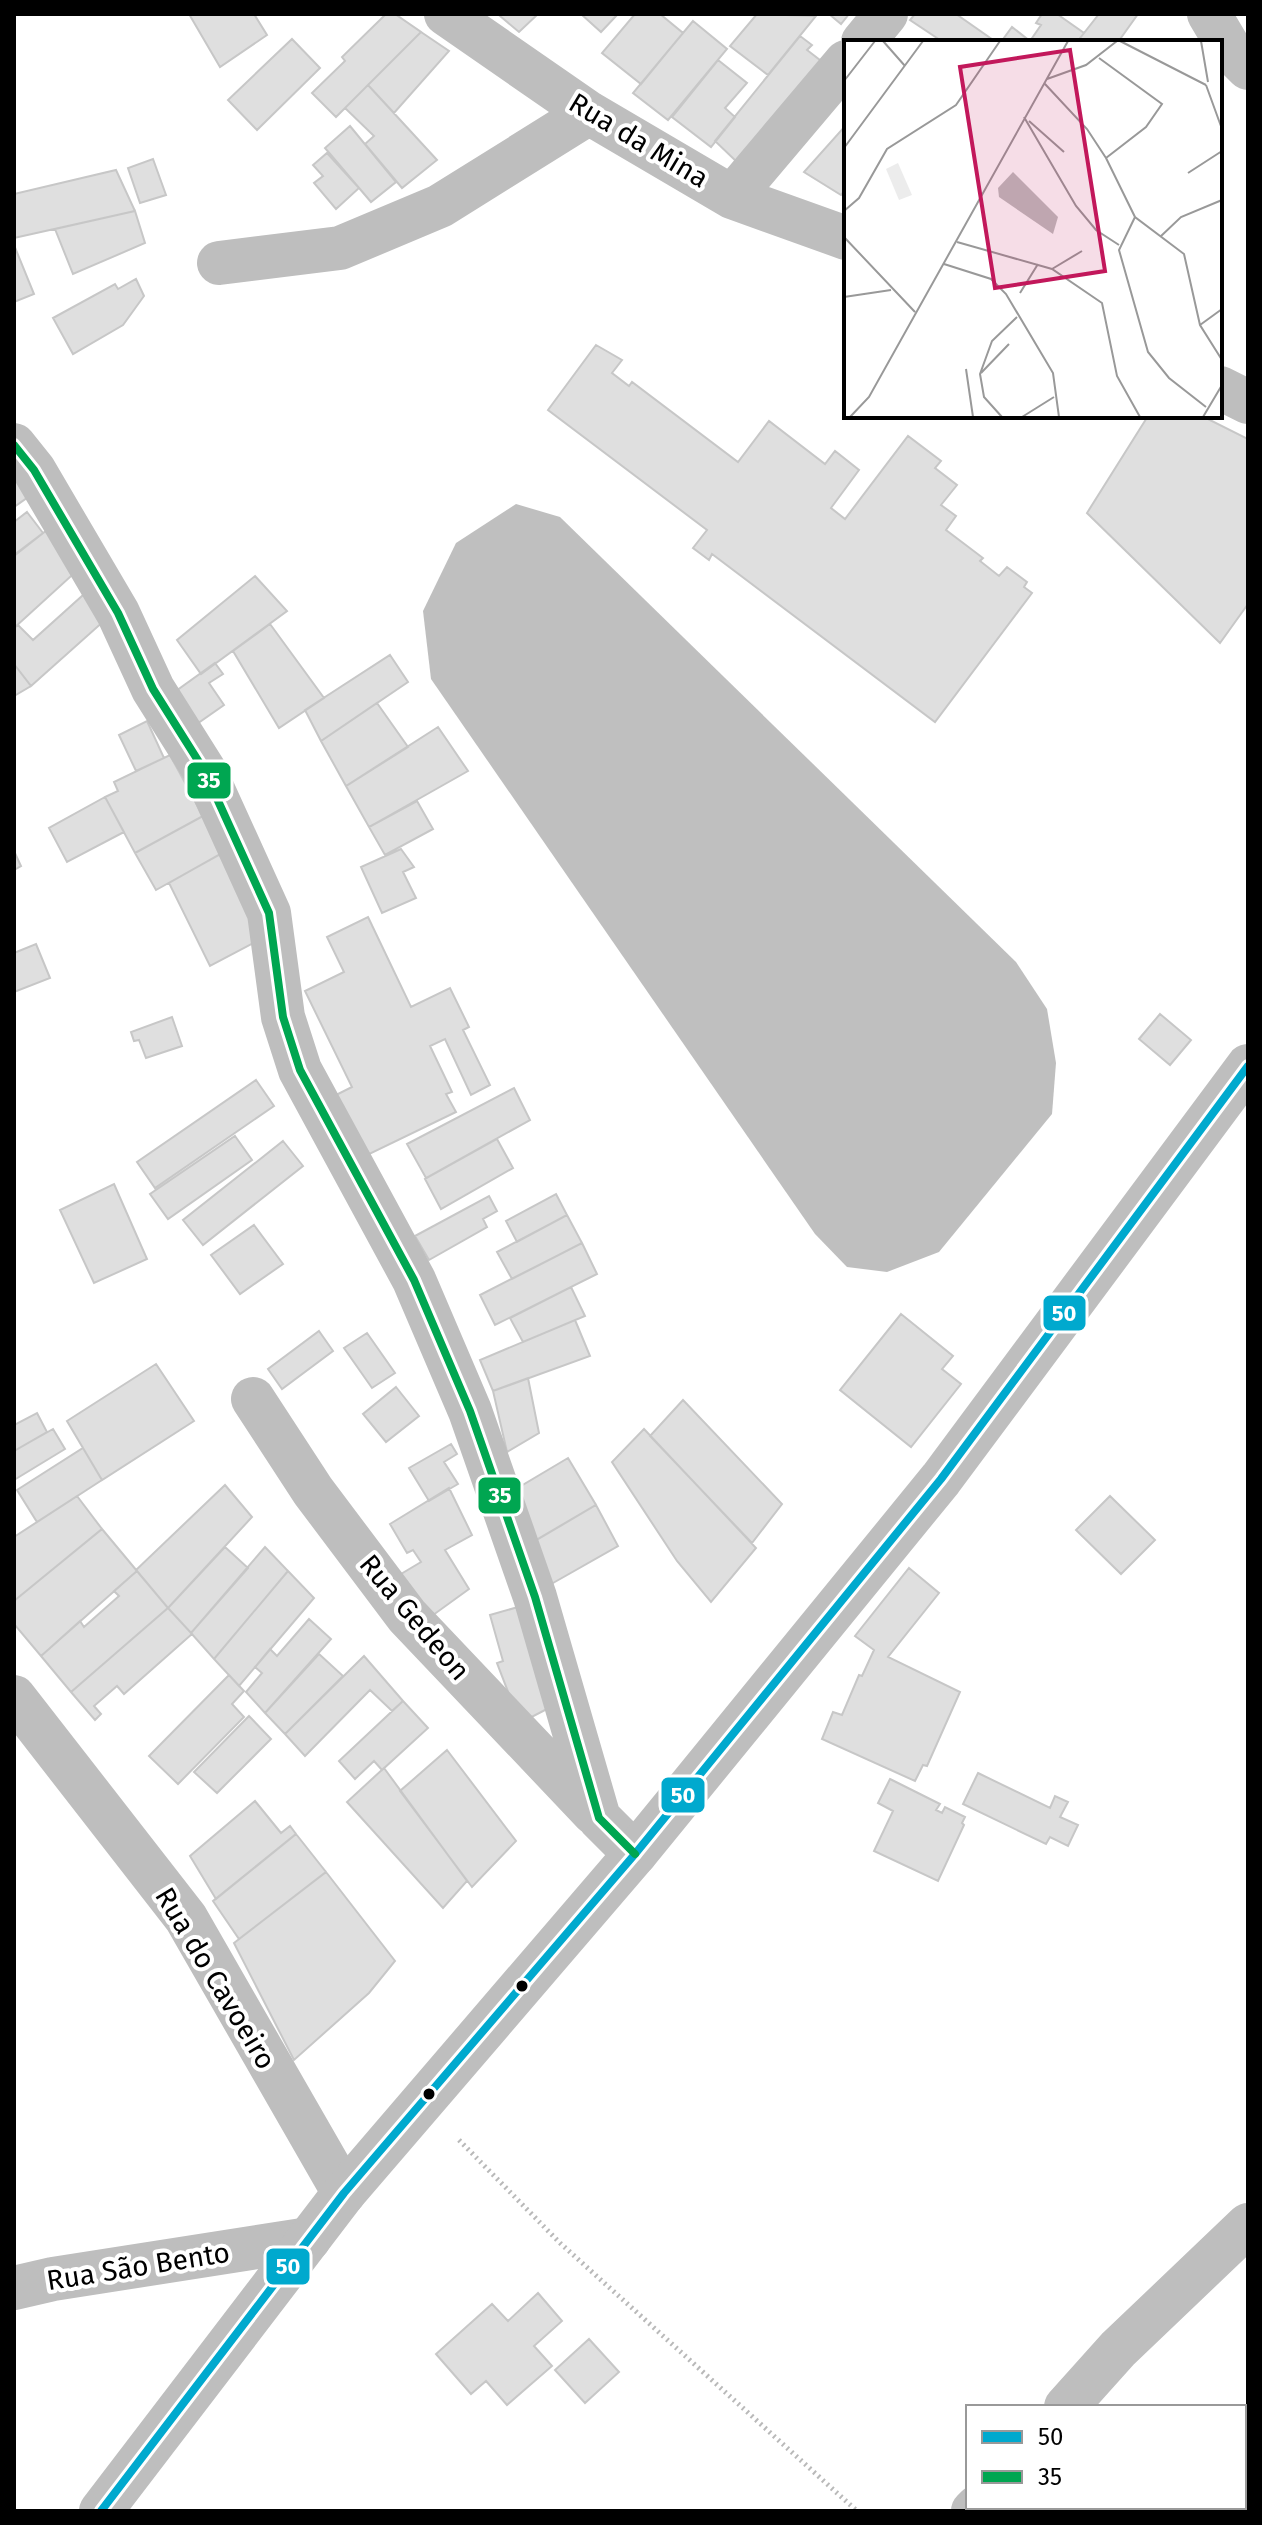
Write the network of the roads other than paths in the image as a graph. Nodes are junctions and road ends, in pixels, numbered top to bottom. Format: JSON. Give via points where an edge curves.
{"nodes":[{"id":1,"x":446,"y":14,"type":"edge"},
{"id":2,"x":886,"y":14,"type":"edge"},
{"id":3,"x":1209,"y":14,"type":"edge"},
{"id":4,"x":865,"y":40,"type":"edge"},
{"id":5,"x":844,"y":64,"type":"edge"},
{"id":6,"x":1248,"y":68,"type":"edge"},
{"id":7,"x":589,"y":113,"type":"junction"},
{"id":8,"x":732,"y":197,"type":"junction"},
{"id":9,"x":844,"y":237,"type":"edge"},
{"id":10,"x":219,"y":263,"type":"dead end"},
{"id":11,"x":1222,"y":389,"type":"edge"},
{"id":12,"x":1248,"y":402,"type":"edge"},
{"id":13,"x":14,"y":445,"type":"edge"},
{"id":14,"x":1248,"y":1066,"type":"edge"},
{"id":15,"x":253,"y":1399,"type":"dead end"},
{"id":16,"x":14,"y":1697,"type":"edge"},
{"id":17,"x":599,"y":1818,"type":"junction"},
{"id":18,"x":635,"y":1854,"type":"junction"},
{"id":19,"x":344,"y":2193,"type":"junction"},
{"id":20,"x":1248,"y":2225,"type":"edge"},
{"id":21,"x":309,"y":2239,"type":"junction"},
{"id":22,"x":14,"y":2288,"type":"edge"},
{"id":23,"x":1068,"y":2405,"type":"edge"},
{"id":24,"x":101,"y":2511,"type":"edge"}],
"edges":[{"from":1,"to":7,"type":"street","name":"Rua da Mina"},
{"from":2,"to":4,"type":"street"},
{"from":3,"to":6,"type":"street"},
{"from":5,"to":8,"type":"street"},
{"from":7,"to":8,"type":"street","name":"Rua da Mina"},
{"from":7,"to":10,"type":"street","via":[[440,206],[340,248]]},
{"from":8,"to":9,"type":"street","name":"Rua da Mina"},
{"from":11,"to":12,"type":"street"},
{"from":13,"to":17,"type":"street","via":[[103,587],[153,689],[204,770],[269,913],[283,1017],[300,1070],[414,1280],[470,1411],[535,1597]]},
{"from":14,"to":18,"type":"street","via":[[941,1479]]},
{"from":15,"to":17,"type":"street","name":"Rua Gedeon","via":[[313,1491],[407,1616]]},
{"from":16,"to":19,"type":"street","name":"Rua do Cavoeiro","via":[[186,1918]]},
{"from":17,"to":18,"type":"street","name":"Rua Gedeon"},
{"from":18,"to":19,"type":"street"},
{"from":19,"to":21,"type":"street"},
{"from":20,"to":23,"type":"street","via":[[1118,2349]]},
{"from":21,"to":22,"type":"street","name":"Rua São Bento"},
{"from":21,"to":24,"type":"street"}]}
